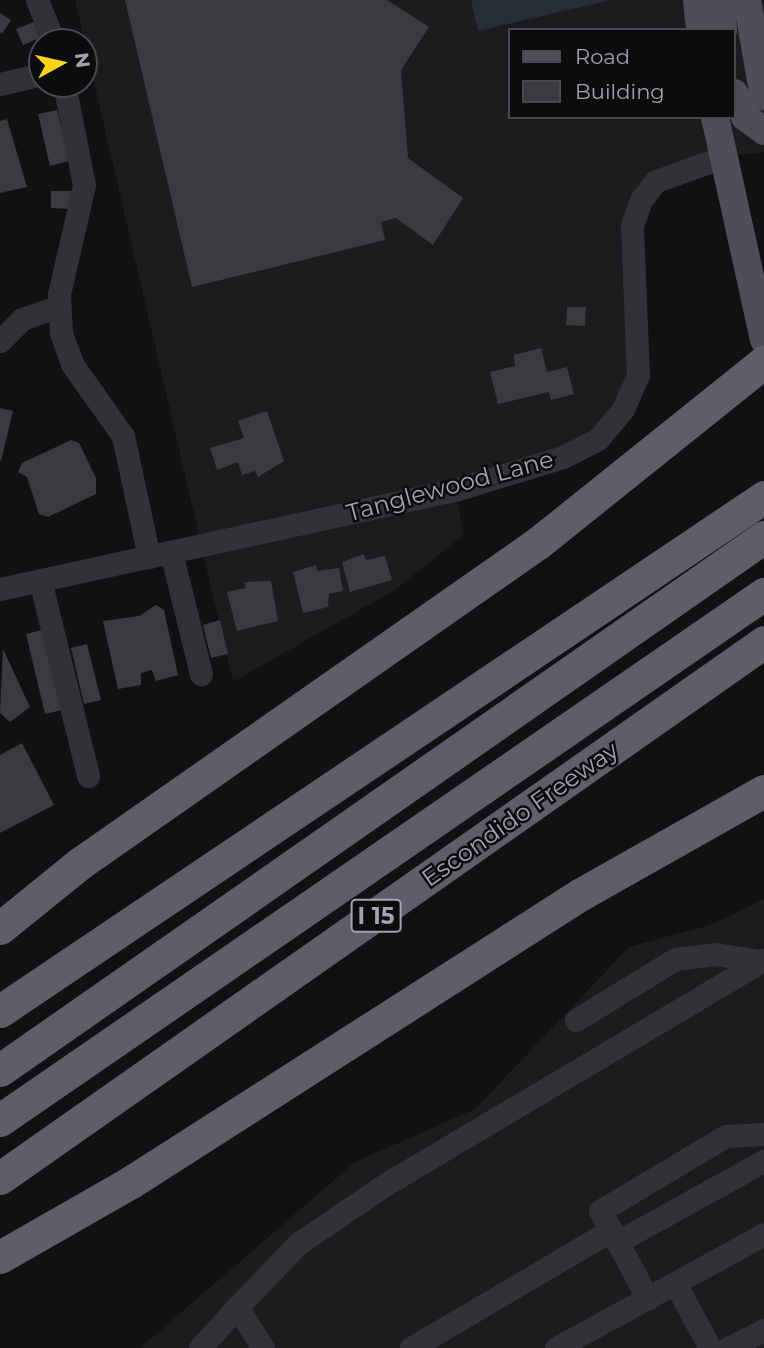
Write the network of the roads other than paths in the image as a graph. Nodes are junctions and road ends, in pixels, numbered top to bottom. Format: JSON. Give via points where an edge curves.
{"nodes":[{"id":1,"x":37,"y":0,"type":"edge"},
{"id":2,"x":697,"y":0,"type":"edge"},
{"id":3,"x":720,"y":0,"type":"edge"},
{"id":4,"x":747,"y":0,"type":"edge"},
{"id":5,"x":48,"y":28,"type":"edge"},
{"id":6,"x":700,"y":28,"type":"edge"},
{"id":7,"x":723,"y":28,"type":"edge"},
{"id":8,"x":28,"y":77,"type":"edge"},
{"id":9,"x":0,"y":83,"type":"edge"},
{"id":10,"x":736,"y":97,"type":"edge"},
{"id":11,"x":764,"y":97,"type":"edge"},
{"id":12,"x":67,"y":98,"type":"edge"},
{"id":13,"x":715,"y":119,"type":"edge"},
{"id":14,"x":764,"y":131,"type":"edge"},
{"id":15,"x":723,"y":157,"type":"junction"},
{"id":16,"x":59,"y":306,"type":"junction"},
{"id":17,"x":764,"y":340,"type":"edge"},
{"id":18,"x":0,"y":341,"type":"edge"},
{"id":19,"x":764,"y":362,"type":"edge"},
{"id":20,"x":761,"y":499,"type":"edge"},
{"id":21,"x":759,"y":541,"type":"edge"},
{"id":22,"x":160,"y":554,"type":"junction"},
{"id":23,"x":40,"y":580,"type":"junction"},
{"id":24,"x":0,"y":589,"type":"edge"},
{"id":25,"x":764,"y":594,"type":"edge"},
{"id":26,"x":757,"y":647,"type":"edge"},
{"id":27,"x":201,"y":674,"type":"dead end"},
{"id":28,"x":88,"y":775,"type":"dead end"},
{"id":29,"x":764,"y":791,"type":"edge"},
{"id":30,"x":0,"y":928,"type":"edge"},
{"id":31,"x":762,"y":960,"type":"edge"},
{"id":32,"x":0,"y":1011,"type":"edge"},
{"id":33,"x":576,"y":1020,"type":"dead end"},
{"id":34,"x":0,"y":1070,"type":"edge"},
{"id":35,"x":0,"y":1120,"type":"edge"},
{"id":36,"x":764,"y":1134,"type":"edge"},
{"id":37,"x":764,"y":1161,"type":"edge"},
{"id":38,"x":0,"y":1178,"type":"edge"},
{"id":39,"x":609,"y":1227,"type":"junction"},
{"id":40,"x":764,"y":1234,"type":"edge"},
{"id":41,"x":0,"y":1257,"type":"edge"},
{"id":42,"x":675,"y":1283,"type":"junction"},
{"id":43,"x":649,"y":1298,"type":"junction"},
{"id":44,"x":237,"y":1307,"type":"junction"},
{"id":45,"x":764,"y":1330,"type":"edge"},
{"id":46,"x":200,"y":1348,"type":"edge"},
{"id":47,"x":263,"y":1348,"type":"edge"},
{"id":48,"x":411,"y":1348,"type":"edge"},
{"id":49,"x":556,"y":1348,"type":"edge"},
{"id":50,"x":710,"y":1348,"type":"edge"},
{"id":51,"x":728,"y":1348,"type":"edge"}],
"edges":[{"from":1,"to":5,"type":"street"},
{"from":2,"to":6,"type":"main road"},
{"from":3,"to":7,"type":"main road"},
{"from":4,"to":11,"type":"main road"},
{"from":8,"to":9,"type":"street"},
{"from":10,"to":14,"type":"main road","via":[[745,117]]},
{"from":12,"to":16,"type":"street","via":[[84,185]]},
{"from":13,"to":15,"type":"main road"},
{"from":15,"to":17,"type":"main road"},
{"from":15,"to":22,"type":"street","name":"Tanglewood Lane","via":[[656,181],[641,200],[632,225],[638,376],[624,409],[597,439],[563,457],[455,490]]},
{"from":16,"to":18,"type":"street","via":[[22,319]]},
{"from":16,"to":22,"type":"street","via":[[72,364],[123,436]]},
{"from":19,"to":30,"type":"highway","via":[[538,543],[79,864]]},
{"from":20,"to":32,"type":"highway"},
{"from":21,"to":34,"type":"highway"},
{"from":22,"to":23,"type":"street","name":"Tanglewood Lane"},
{"from":22,"to":27,"type":"street"},
{"from":23,"to":24,"type":"street","name":"Tanglewood Lane"},
{"from":23,"to":28,"type":"street"},
{"from":25,"to":35,"type":"highway"},
{"from":26,"to":38,"type":"highway","name":"Escondido Freeway","number":"I 15"},
{"from":29,"to":41,"type":"highway","via":[[581,894],[131,1182]]},
{"from":31,"to":33,"type":"street","via":[[715,954],[675,959]]},
{"from":31,"to":44,"type":"street","via":[[386,1184],[299,1242]]},
{"from":36,"to":39,"type":"street","via":[[726,1136]]},
{"from":37,"to":39,"type":"street"},
{"from":39,"to":43,"type":"street"},
{"from":39,"to":48,"type":"street"},
{"from":40,"to":42,"type":"street"},
{"from":42,"to":43,"type":"street"},
{"from":42,"to":50,"type":"street"},
{"from":43,"to":49,"type":"street"},
{"from":44,"to":46,"type":"street"},
{"from":44,"to":47,"type":"street"},
{"from":45,"to":51,"type":"street"}]}
